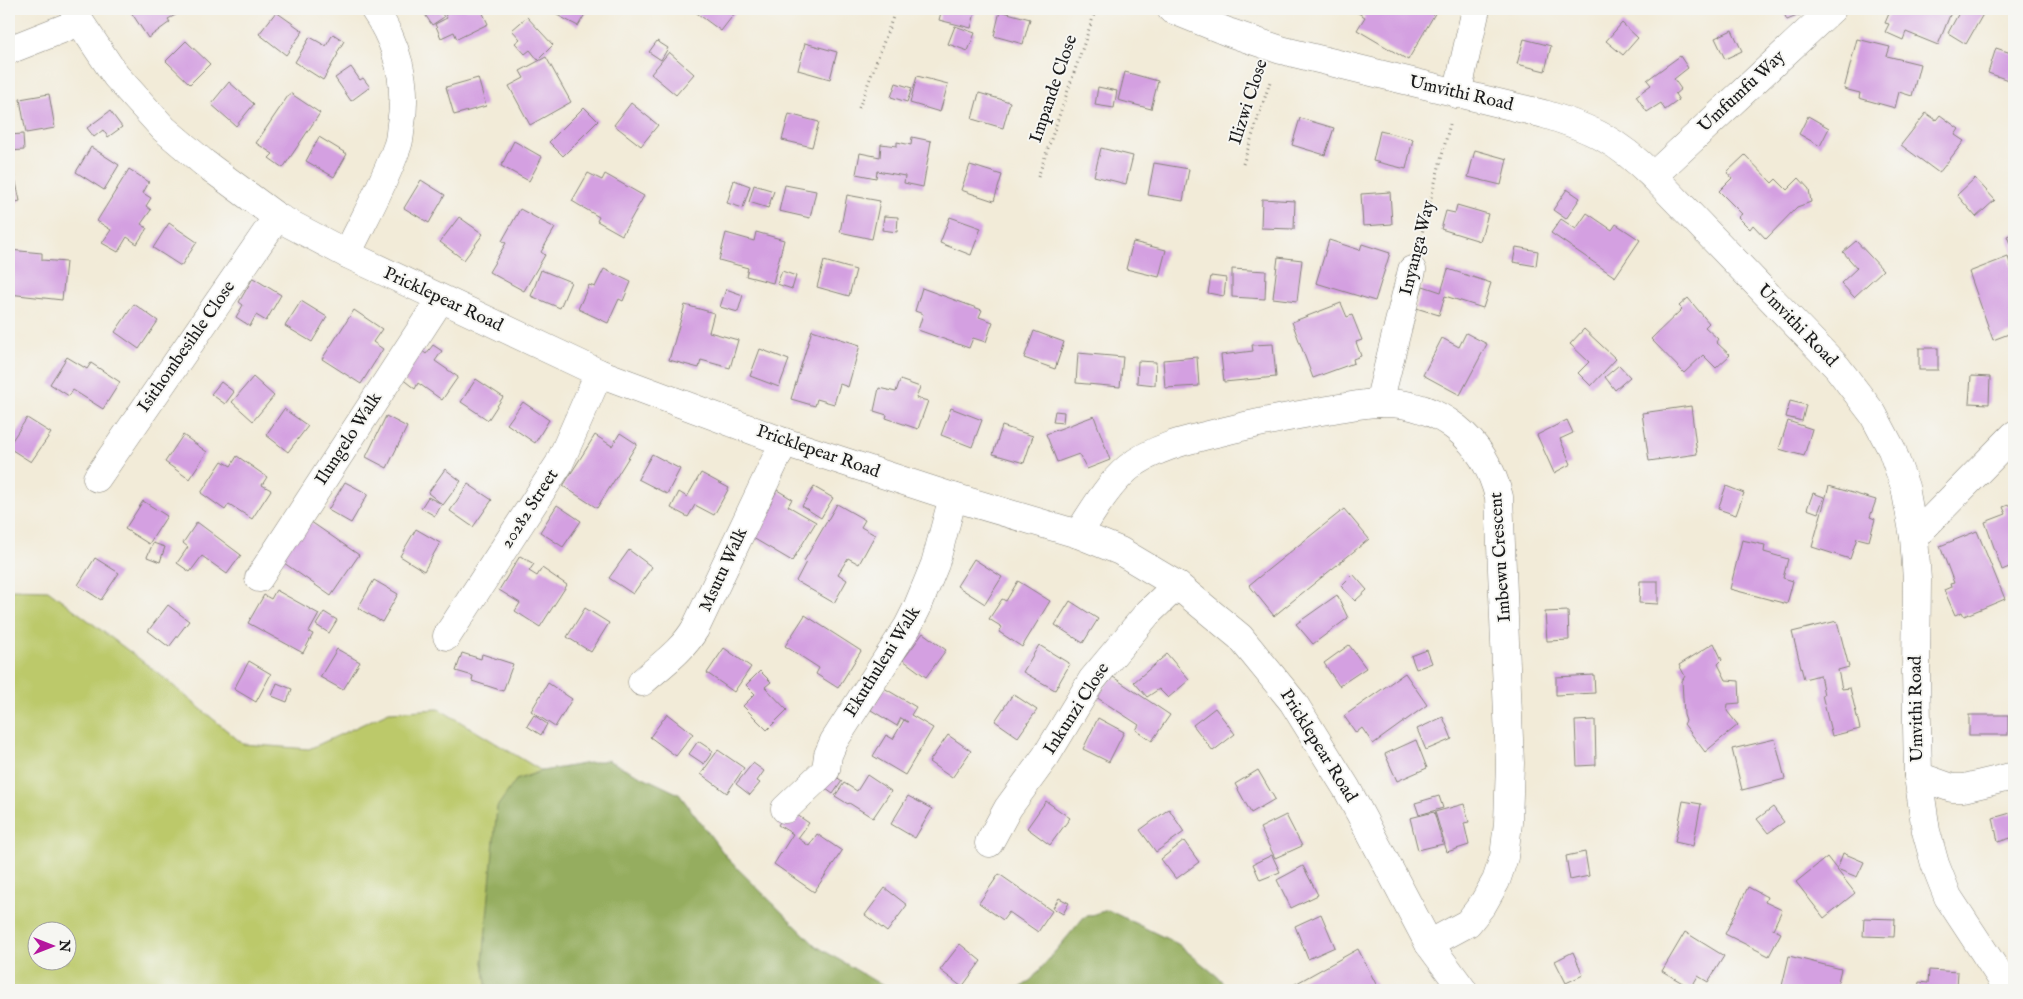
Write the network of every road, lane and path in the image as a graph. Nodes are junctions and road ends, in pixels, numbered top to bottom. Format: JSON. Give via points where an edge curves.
{"nodes":[{"id":1,"x":374,"y":9,"type":"edge"},
{"id":2,"x":897,"y":9,"type":"edge"},
{"id":3,"x":1096,"y":9,"type":"edge"},
{"id":4,"x":1171,"y":9,"type":"edge"},
{"id":5,"x":1476,"y":9,"type":"edge"},
{"id":6,"x":1832,"y":9,"type":"edge"},
{"id":7,"x":77,"y":16,"type":"edge"},
{"id":8,"x":9,"y":50,"type":"edge"},
{"id":9,"x":1281,"y":50,"type":"junction"},
{"id":10,"x":1457,"y":94,"type":"junction"},
{"id":11,"x":859,"y":108,"type":"dead end"},
{"id":12,"x":1243,"y":164,"type":"dead end"},
{"id":13,"x":1653,"y":176,"type":"junction"},
{"id":14,"x":1038,"y":178,"type":"dead end"},
{"id":15,"x":277,"y":217,"type":"junction"},
{"id":16,"x":347,"y":254,"type":"junction"},
{"id":17,"x":1412,"y":270,"type":"joint"},
{"id":18,"x":440,"y":300,"type":"junction"},
{"id":19,"x":599,"y":373,"type":"junction"},
{"id":20,"x":1379,"y":403,"type":"junction"},
{"id":21,"x":2014,"y":435,"type":"edge"},
{"id":22,"x":784,"y":442,"type":"junction"},
{"id":23,"x":97,"y":478,"type":"dead end"},
{"id":24,"x":952,"y":496,"type":"junction"},
{"id":25,"x":1078,"y":534,"type":"junction"},
{"id":26,"x":1914,"y":537,"type":"junction"},
{"id":27,"x":259,"y":578,"type":"dead end"},
{"id":28,"x":1177,"y":584,"type":"junction"},
{"id":29,"x":447,"y":636,"type":"dead end"},
{"id":30,"x":642,"y":682,"type":"dead end"},
{"id":31,"x":1918,"y":776,"type":"junction"},
{"id":32,"x":2014,"y":776,"type":"edge"},
{"id":33,"x":785,"y":810,"type":"dead end"},
{"id":34,"x":989,"y":842,"type":"dead end"},
{"id":35,"x":1429,"y":944,"type":"junction"},
{"id":36,"x":1463,"y":990,"type":"edge"},
{"id":37,"x":2009,"y":990,"type":"edge"}],
"edges":[{"from":1,"to":16,"type":"street","via":[[395,47],[402,79],[403,113],[398,145]]},
{"from":2,"to":11,"type":"path"},
{"from":3,"to":14,"type":"path","name":"Impande Close"},
{"from":4,"to":9,"type":"street","name":"Umvithi Road"},
{"from":5,"to":10,"type":"street"},
{"from":6,"to":13,"type":"street","name":"Umfumfu Way"},
{"from":7,"to":8,"type":"street"},
{"from":7,"to":15,"type":"street","name":"Pricklepear Road","via":[[116,76],[164,129]]},
{"from":9,"to":10,"type":"street","name":"Umvithi Road"},
{"from":9,"to":12,"type":"path","name":"Ilizwi Close"},
{"from":10,"to":13,"type":"street","name":"Umvithi Road","via":[[1584,126],[1624,150]]},
{"from":10,"to":17,"type":"path","name":"Inyanga Way"},
{"from":13,"to":26,"type":"street","name":"Umvithi Road","via":[[1837,367],[1873,414],[1892,450],[1905,487]]},
{"from":15,"to":16,"type":"street","name":"Pricklepear Road"},
{"from":15,"to":23,"type":"street","name":"Isithombesihle Close"},
{"from":16,"to":18,"type":"street","name":"Pricklepear Road"},
{"from":17,"to":20,"type":"street","name":"Inyanga Way"},
{"from":18,"to":19,"type":"street","name":"Pricklepear Road"},
{"from":18,"to":27,"type":"street","name":"Ilungelo Walk"},
{"from":19,"to":22,"type":"street","name":"Pricklepear Road"},
{"from":19,"to":29,"type":"street","name":"20282 Street","via":[[559,464]]},
{"from":20,"to":25,"type":"street","name":"Imbewu Crescent","via":[[1288,416],[1180,443],[1151,455],[1129,468],[1107,489]]},
{"from":20,"to":35,"type":"street","name":"Imbewu Crescent","via":[[1411,406],[1430,412],[1460,429],[1484,460],[1499,497],[1510,763],[1504,857],[1496,881],[1468,923]]},
{"from":21,"to":26,"type":"street"},
{"from":22,"to":24,"type":"street","name":"Pricklepear Road"},
{"from":22,"to":30,"type":"street","name":"Msutu Walk","via":[[695,629],[687,642]]},
{"from":24,"to":25,"type":"street","name":"Pricklepear Road"},
{"from":24,"to":33,"type":"street","name":"Ekuthuleni Walk","via":[[935,564],[908,626],[834,741],[826,770]]},
{"from":25,"to":28,"type":"street","name":"Pricklepear Road","via":[[1120,552]]},
{"from":26,"to":31,"type":"street","name":"Umvithi Road"},
{"from":28,"to":34,"type":"street","name":"Inkunzi Close","via":[[1147,614],[1092,680]]},
{"from":28,"to":35,"type":"street","name":"Pricklepear Road","via":[[1240,638],[1293,702],[1347,789]]},
{"from":31,"to":32,"type":"street","via":[[1952,788]]},
{"from":31,"to":37,"type":"street","name":"Umvithi Road","via":[[1926,831],[1948,897]]},
{"from":35,"to":36,"type":"street","name":"Pricklepear Road"}]}
